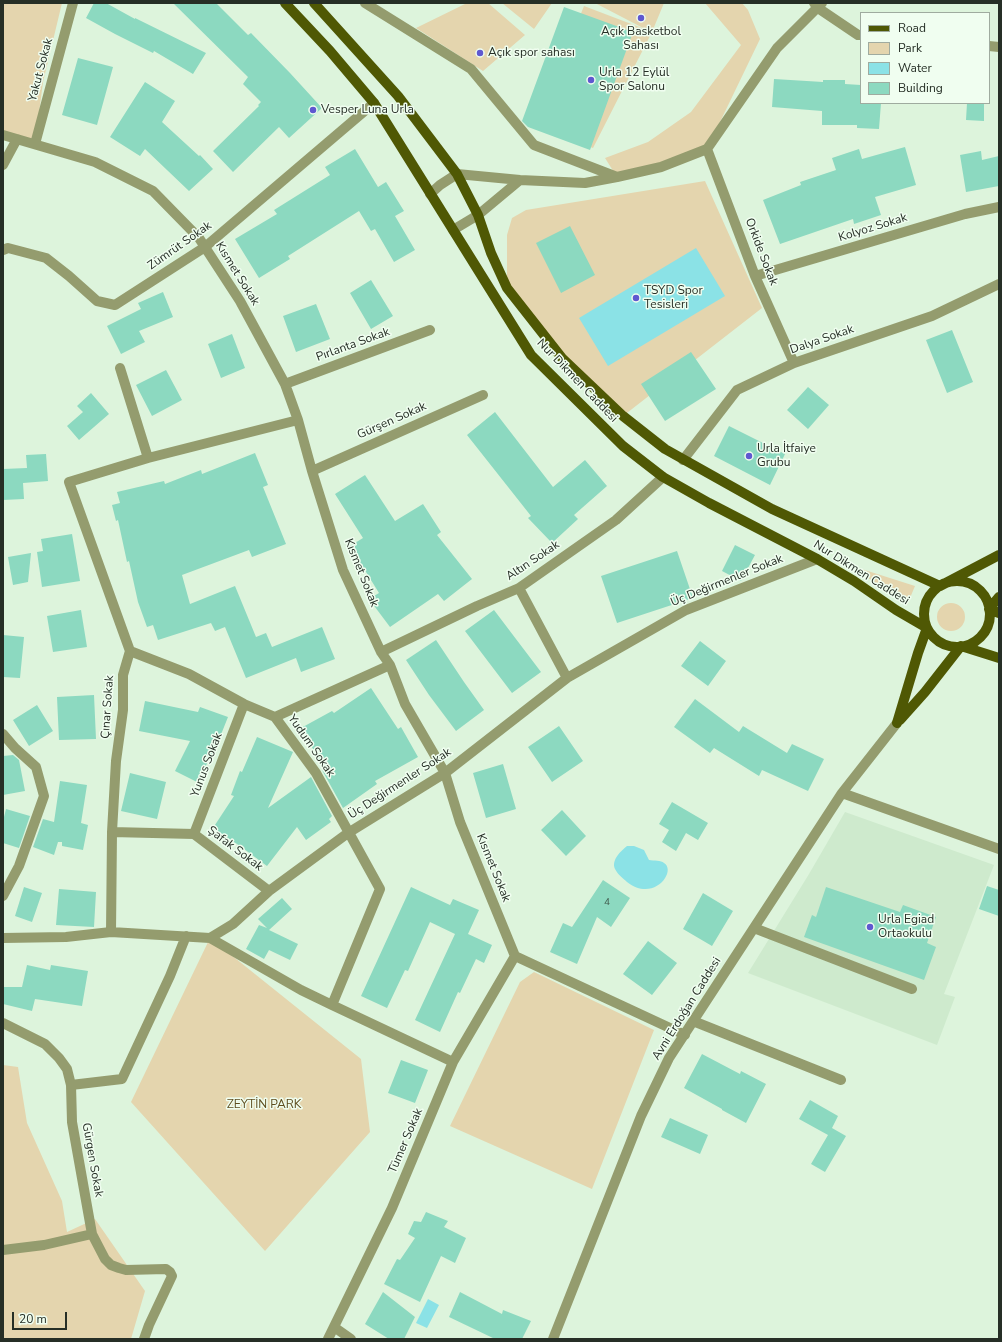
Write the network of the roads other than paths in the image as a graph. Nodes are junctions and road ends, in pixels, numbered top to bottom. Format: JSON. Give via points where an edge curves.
{"nodes":[{"id":1,"x":73,"y":3,"type":"edge"},
{"id":2,"x":285,"y":3,"type":"edge"},
{"id":3,"x":314,"y":3,"type":"edge"},
{"id":4,"x":365,"y":3,"type":"edge"},
{"id":5,"x":818,"y":5,"type":"edge"},
{"id":6,"x":860,"y":35,"type":"edge"},
{"id":7,"x":374,"y":103,"type":"junction"},
{"id":8,"x":3,"y":135,"type":"edge"},
{"id":9,"x":17,"y":139,"type":"junction"},
{"id":10,"x":35,"y":144,"type":"junction"},
{"id":11,"x":707,"y":149,"type":"junction"},
{"id":12,"x":3,"y":165,"type":"edge"},
{"id":13,"x":457,"y":174,"type":"junction"},
{"id":14,"x":617,"y":177,"type":"junction"},
{"id":15,"x":520,"y":180,"type":"junction"},
{"id":16,"x":430,"y":194,"type":"junction"},
{"id":17,"x":999,"y":207,"type":"edge"},
{"id":18,"x":478,"y":215,"type":"junction"},
{"id":19,"x":453,"y":230,"type":"junction"},
{"id":20,"x":205,"y":247,"type":"junction"},
{"id":21,"x":3,"y":250,"type":"edge"},
{"id":22,"x":756,"y":276,"type":"junction"},
{"id":23,"x":999,"y":284,"type":"edge"},
{"id":24,"x":430,"y":330,"type":"dead end"},
{"id":25,"x":794,"y":363,"type":"junction"},
{"id":26,"x":120,"y":368,"type":"dead end"},
{"id":27,"x":285,"y":384,"type":"junction"},
{"id":28,"x":483,"y":395,"type":"dead end"},
{"id":29,"x":298,"y":420,"type":"junction"},
{"id":30,"x":148,"y":458,"type":"junction"},
{"id":31,"x":683,"y":460,"type":"junction"},
{"id":32,"x":312,"y":471,"type":"junction"},
{"id":33,"x":663,"y":477,"type":"junction"},
{"id":34,"x":999,"y":555,"type":"edge"},
{"id":35,"x":817,"y":559,"type":"junction"},
{"id":36,"x":940,"y":586,"type":"junction"},
{"id":37,"x":519,"y":588,"type":"junction"},
{"id":38,"x":999,"y":597,"type":"edge"},
{"id":39,"x":989,"y":609,"type":"junction"},
{"id":40,"x":999,"y":613,"type":"edge"},
{"id":41,"x":928,"y":628,"type":"junction"},
{"id":42,"x":961,"y":646,"type":"junction"},
{"id":43,"x":130,"y":651,"type":"junction"},
{"id":44,"x":381,"y":652,"type":"junction"},
{"id":45,"x":999,"y":658,"type":"edge"},
{"id":46,"x":390,"y":665,"type":"junction"},
{"id":47,"x":567,"y":678,"type":"junction"},
{"id":48,"x":244,"y":704,"type":"junction"},
{"id":49,"x":275,"y":717,"type":"junction"},
{"id":50,"x":897,"y":723,"type":"junction"},
{"id":51,"x":3,"y":734,"type":"edge"},
{"id":52,"x":445,"y":773,"type":"junction"},
{"id":53,"x":842,"y":793,"type":"junction"},
{"id":54,"x":112,"y":832,"type":"junction"},
{"id":55,"x":348,"y":833,"type":"junction"},
{"id":56,"x":194,"y":834,"type":"junction"},
{"id":57,"x":999,"y":849,"type":"edge"},
{"id":58,"x":268,"y":890,"type":"junction"},
{"id":59,"x":3,"y":896,"type":"edge"},
{"id":60,"x":754,"y":928,"type":"junction"},
{"id":61,"x":111,"y":932,"type":"junction"},
{"id":62,"x":3,"y":936,"type":"edge"},
{"id":63,"x":186,"y":936,"type":"junction"},
{"id":64,"x":210,"y":938,"type":"junction"},
{"id":65,"x":515,"y":956,"type":"junction"},
{"id":66,"x":912,"y":990,"type":"dead end"},
{"id":67,"x":332,"y":1005,"type":"junction"},
{"id":68,"x":3,"y":1022,"type":"edge"},
{"id":69,"x":693,"y":1022,"type":"junction"},
{"id":70,"x":685,"y":1034,"type":"junction"},
{"id":71,"x":453,"y":1062,"type":"junction"},
{"id":72,"x":841,"y":1080,"type":"dead end"},
{"id":73,"x":71,"y":1085,"type":"junction"},
{"id":74,"x":92,"y":1234,"type":"junction"},
{"id":75,"x":3,"y":1250,"type":"edge"},
{"id":76,"x":334,"y":1327,"type":"junction"},
{"id":77,"x":144,"y":1339,"type":"edge"},
{"id":78,"x":328,"y":1339,"type":"edge"},
{"id":79,"x":351,"y":1339,"type":"edge"},
{"id":80,"x":553,"y":1339,"type":"edge"}],
"edges":[{"from":1,"to":10,"type":"street","name":"Yakut Sokak"},
{"from":2,"to":7,"type":"main road","name":"Nur Dikmen Caddesi"},
{"from":3,"to":13,"type":"main road","name":"Nur Dikmen Caddesi","via":[[398,96]]},
{"from":4,"to":14,"type":"street","via":[[471,69],[534,145]]},
{"from":5,"to":6,"type":"street"},
{"from":5,"to":11,"type":"street","via":[[777,48]]},
{"from":7,"to":16,"type":"main road","name":"Nur Dikmen Caddesi"},
{"from":7,"to":20,"type":"street","name":"Zümrüt Sokak"},
{"from":8,"to":9,"type":"street","name":"Kısmet Sokak"},
{"from":9,"to":10,"type":"street","name":"Kısmet Sokak"},
{"from":9,"to":12,"type":"street"},
{"from":10,"to":20,"type":"street","name":"Kısmet Sokak","via":[[95,162],[153,191]]},
{"from":11,"to":14,"type":"street","via":[[662,166]]},
{"from":11,"to":22,"type":"street","name":"Orkide Sokak"},
{"from":13,"to":15,"type":"street"},
{"from":13,"to":16,"type":"street"},
{"from":13,"to":18,"type":"main road","name":"Nur Dikmen Caddesi"},
{"from":14,"to":15,"type":"street","via":[[585,183]]},
{"from":15,"to":18,"type":"street"},
{"from":16,"to":19,"type":"main road","name":"Nur Dikmen Caddesi"},
{"from":17,"to":22,"type":"street","name":"Kolyoz Sokak","via":[[965,214]]},
{"from":18,"to":19,"type":"street"},
{"from":18,"to":31,"type":"main road","name":"Nur Dikmen Caddesi","via":[[507,288],[562,358],[623,416]]},
{"from":19,"to":33,"type":"main road","name":"Nur Dikmen Caddesi","via":[[531,355],[623,446]]},
{"from":20,"to":21,"type":"street","name":"Zümrüt Sokak","via":[[115,305],[97,301],[46,258],[8,248]]},
{"from":20,"to":27,"type":"street","name":"Kısmet Sokak","via":[[240,300]]},
{"from":22,"to":25,"type":"street","name":"Orkide Sokak"},
{"from":23,"to":25,"type":"street","name":"Dalya Sokak","via":[[932,316]]},
{"from":24,"to":27,"type":"street","name":"Pırlanta Sokak"},
{"from":25,"to":31,"type":"street","name":"Dalya Sokak","via":[[737,390]]},
{"from":26,"to":30,"type":"street"},
{"from":27,"to":29,"type":"street","name":"Kısmet Sokak"},
{"from":28,"to":32,"type":"street","name":"Gürşen Sokak"},
{"from":29,"to":30,"type":"street"},
{"from":29,"to":32,"type":"street","name":"Kısmet Sokak"},
{"from":30,"to":43,"type":"street","via":[[69,482]]},
{"from":31,"to":36,"type":"main road","name":"Nur Dikmen Caddesi","via":[[772,509]]},
{"from":32,"to":44,"type":"street","name":"Kısmet Sokak","via":[[343,570]]},
{"from":33,"to":35,"type":"main road","name":"Nur Dikmen Caddesi"},
{"from":33,"to":37,"type":"street","name":"Altın Sokak","via":[[616,520]]},
{"from":34,"to":36,"type":"main road"},
{"from":35,"to":41,"type":"main road","name":"Nur Dikmen Caddesi"},
{"from":35,"to":47,"type":"street","name":"Üç Değirmenler Sokak","via":[[686,610]]},
{"from":36,"to":39,"type":"main road","via":[[954,581],[970,584],[983,594]]},
{"from":36,"to":41,"type":"main road","via":[[930,595],[925,605],[924,616]]},
{"from":37,"to":44,"type":"street","name":"Altın Sokak"},
{"from":37,"to":47,"type":"street"},
{"from":38,"to":39,"type":"main road"},
{"from":39,"to":40,"type":"main road"},
{"from":39,"to":42,"type":"main road","via":[[988,625],[982,635],[974,642]]},
{"from":41,"to":42,"type":"main road","via":[[927,626],[933,636],[942,642]]},
{"from":41,"to":50,"type":"main road"},
{"from":42,"to":45,"type":"main road"},
{"from":42,"to":50,"type":"main road"},
{"from":43,"to":48,"type":"street","via":[[189,674]]},
{"from":43,"to":54,"type":"street","name":"Çınar Sokak","via":[[123,675],[123,710],[116,761]]},
{"from":44,"to":46,"type":"street","name":"Kısmet Sokak"},
{"from":46,"to":49,"type":"street"},
{"from":46,"to":52,"type":"street","name":"Kısmet Sokak","via":[[405,704]]},
{"from":47,"to":52,"type":"street","name":"Üç Değirmenler Sokak"},
{"from":48,"to":49,"type":"street"},
{"from":48,"to":56,"type":"street","name":"Yunus Sokak"},
{"from":49,"to":55,"type":"street","name":"Yudum Sokak","via":[[316,773]]},
{"from":50,"to":53,"type":"street","name":"Avni Erdoğan Caddesi"},
{"from":51,"to":59,"type":"street","via":[[14,748],[36,767],[44,796],[19,866]]},
{"from":52,"to":55,"type":"street","name":"Üç Değirmenler Sokak"},
{"from":52,"to":65,"type":"street","name":"Kısmet Sokak","via":[[460,822]]},
{"from":53,"to":57,"type":"street"},
{"from":53,"to":60,"type":"street","name":"Avni Erdoğan Caddesi"},
{"from":54,"to":56,"type":"street","name":"Şafak Sokak"},
{"from":54,"to":61,"type":"street","name":"Çınar Sokak"},
{"from":55,"to":58,"type":"street","name":"Üç Değirmenler Sokak"},
{"from":55,"to":67,"type":"street","name":"Yudum Sokak","via":[[380,889]]},
{"from":56,"to":58,"type":"street","name":"Şafak Sokak"},
{"from":58,"to":64,"type":"street","name":"Üç Değirmenler Sokak","via":[[232,924]]},
{"from":60,"to":66,"type":"street"},
{"from":60,"to":69,"type":"street","name":"Avni Erdoğan Caddesi"},
{"from":61,"to":62,"type":"street","via":[[66,938]]},
{"from":61,"to":63,"type":"street"},
{"from":63,"to":64,"type":"street"},
{"from":63,"to":73,"type":"street","via":[[122,1079]]},
{"from":64,"to":67,"type":"street"},
{"from":65,"to":70,"type":"street"},
{"from":65,"to":71,"type":"street","name":"Tümer Sokak"},
{"from":67,"to":71,"type":"street"},
{"from":68,"to":73,"type":"street","name":"Gürgen Sokak","via":[[45,1044],[67,1069]]},
{"from":69,"to":70,"type":"street","name":"Avni Erdoğan Caddesi"},
{"from":69,"to":72,"type":"street"},
{"from":70,"to":80,"type":"street","name":"Avni Erdoğan Caddesi","via":[[669,1058],[641,1116]]},
{"from":71,"to":76,"type":"street","name":"Tümer Sokak","via":[[392,1208]]},
{"from":73,"to":74,"type":"street","name":"Gürgen Sokak","via":[[72,1122]]},
{"from":74,"to":75,"type":"street","via":[[44,1245]]},
{"from":74,"to":77,"type":"street","name":"Gürgen Sokak","via":[[111,1265],[126,1270],[166,1269],[172,1276]]},
{"from":76,"to":78,"type":"street","name":"Tümer Sokak"},
{"from":76,"to":79,"type":"street"}]}
